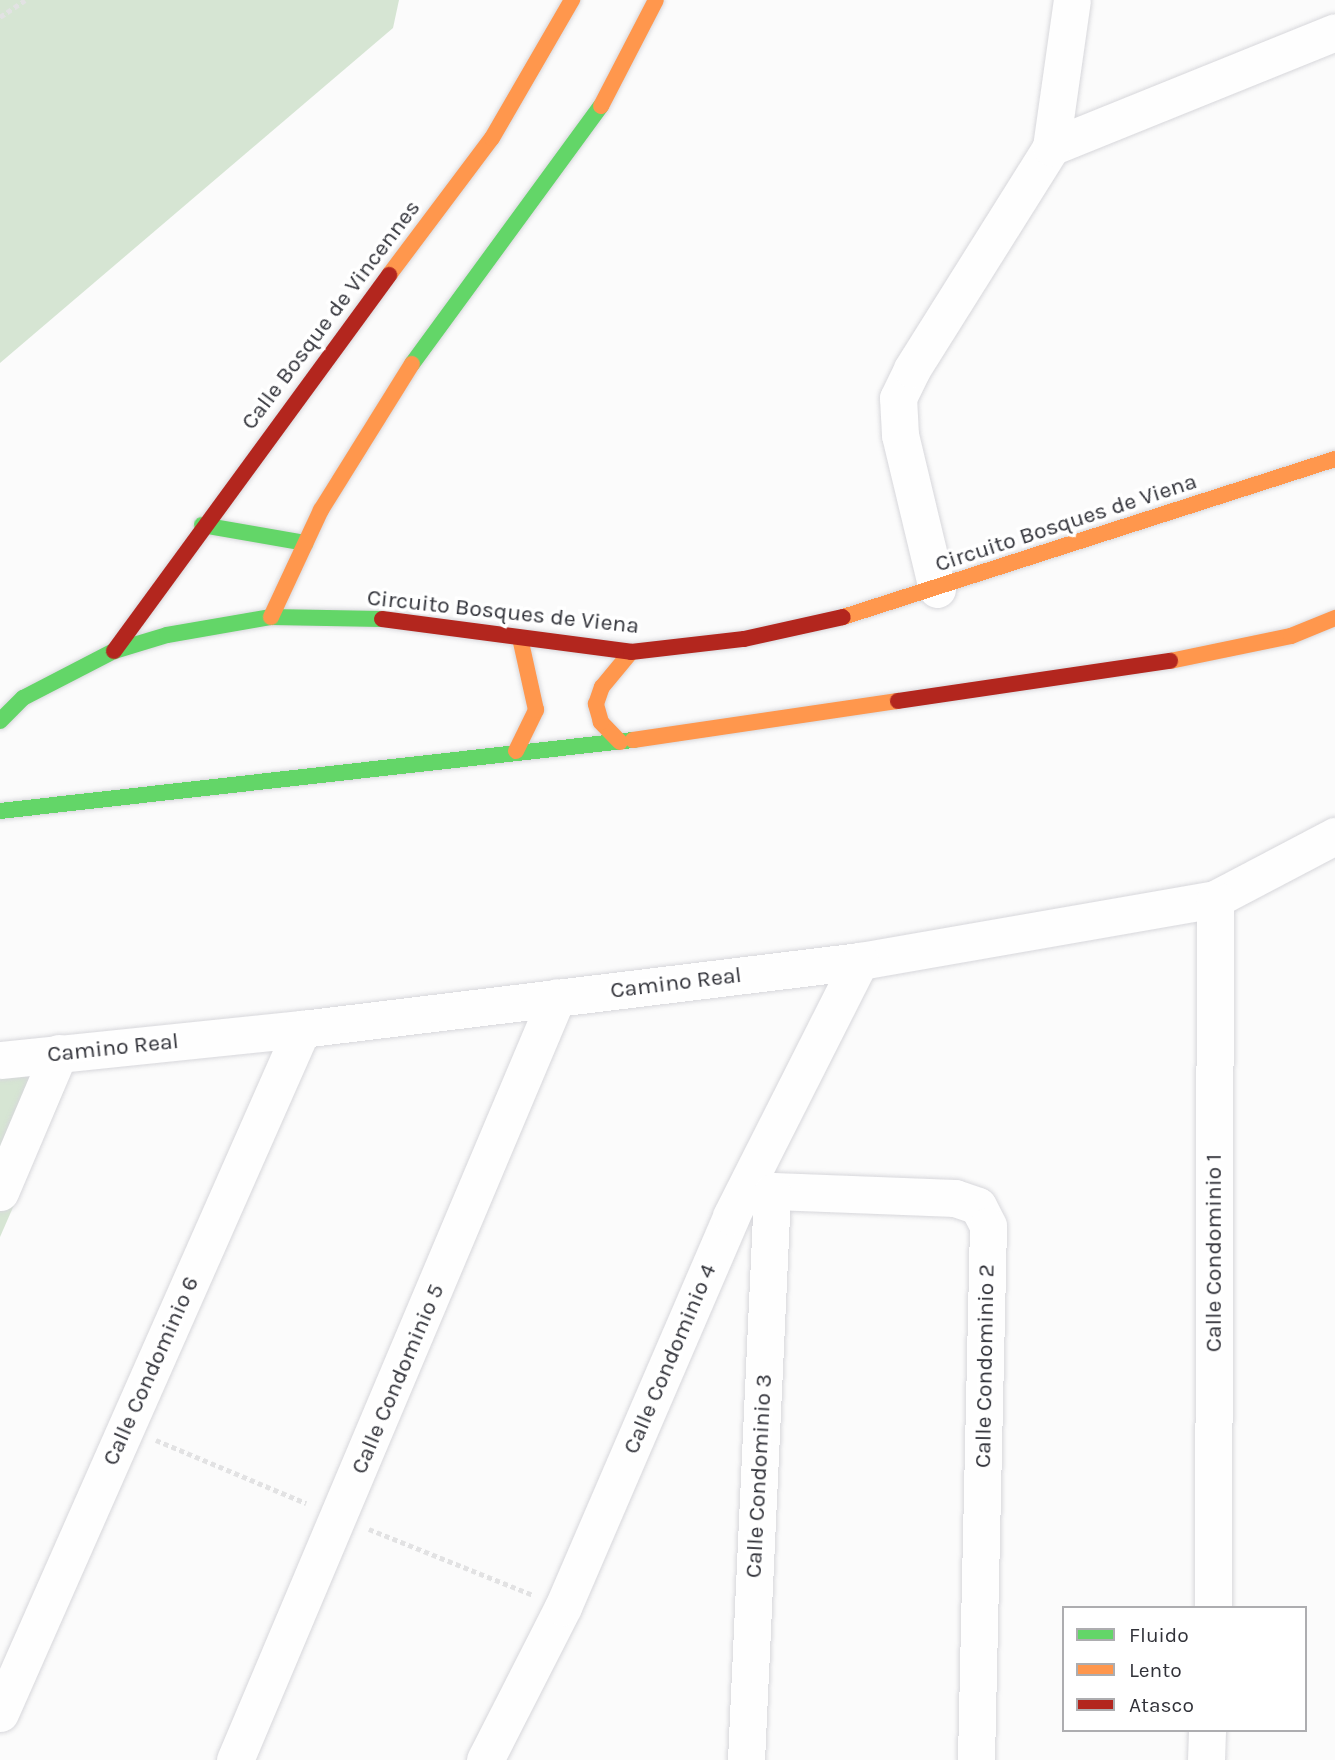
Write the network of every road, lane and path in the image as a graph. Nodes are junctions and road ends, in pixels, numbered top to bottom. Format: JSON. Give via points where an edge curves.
{"nodes":[{"id":1,"x":25,"y":0,"type":"edge"},
{"id":2,"x":572,"y":0,"type":"edge"},
{"id":3,"x":656,"y":0,"type":"edge"},
{"id":4,"x":1072,"y":0,"type":"edge"},
{"id":5,"x":0,"y":16,"type":"edge"},
{"id":6,"x":1335,"y":32,"type":"edge"},
{"id":7,"x":1051,"y":147,"type":"junction"},
{"id":8,"x":1335,"y":459,"type":"edge"},
{"id":9,"x":202,"y":525,"type":"junction"},
{"id":10,"x":305,"y":542,"type":"junction"},
{"id":11,"x":937,"y":589,"type":"junction"},
{"id":12,"x":271,"y":617,"type":"junction"},
{"id":13,"x":1335,"y":618,"type":"edge"},
{"id":14,"x":520,"y":638,"type":"junction"},
{"id":15,"x":114,"y":651,"type":"junction"},
{"id":16,"x":631,"y":652,"type":"junction"},
{"id":17,"x":0,"y":722,"type":"edge"},
{"id":18,"x":620,"y":742,"type":"junction"},
{"id":19,"x":516,"y":751,"type":"junction"},
{"id":20,"x":0,"y":811,"type":"edge"},
{"id":21,"x":1335,"y":836,"type":"edge"},
{"id":22,"x":1216,"y":899,"type":"junction"},
{"id":23,"x":860,"y":961,"type":"junction"},
{"id":24,"x":557,"y":997,"type":"junction"},
{"id":25,"x":302,"y":1029,"type":"junction"},
{"id":26,"x":59,"y":1053,"type":"junction"},
{"id":27,"x":0,"y":1059,"type":"edge"},
{"id":28,"x":0,"y":1192,"type":"edge"},
{"id":29,"x":760,"y":1192,"type":"junction"},
{"id":30,"x":1213,"y":1606,"type":"edge"},
{"id":31,"x":0,"y":1713,"type":"edge"},
{"id":32,"x":1207,"y":1732,"type":"edge"},
{"id":33,"x":235,"y":1760,"type":"edge"},
{"id":34,"x":485,"y":1760,"type":"edge"},
{"id":35,"x":746,"y":1760,"type":"edge"},
{"id":36,"x":976,"y":1760,"type":"edge"},
{"id":37,"x":1206,"y":1760,"type":"edge"}],
"edges":[{"from":1,"to":5,"type":"path"},
{"from":2,"to":9,"type":"main road","name":"Calle Bosque de Vincennes","via":[[492,138]]},
{"from":3,"to":10,"type":"main road","via":[[602,104],[422,348]]},
{"from":4,"to":7,"type":"street"},
{"from":6,"to":7,"type":"street"},
{"from":7,"to":11,"type":"street","via":[[898,398],[900,435]]},
{"from":8,"to":11,"type":"main road","name":"Circuito Bosques de Viena"},
{"from":9,"to":10,"type":"main road"},
{"from":9,"to":15,"type":"main road","name":"Calle Bosque de Vincennes"},
{"from":10,"to":12,"type":"main road"},
{"from":11,"to":16,"type":"main road","name":"Circuito Bosques de Viena","via":[[836,619],[744,639]]},
{"from":12,"to":14,"type":"main road","name":"Circuito Bosques de Viena","via":[[397,619]]},
{"from":12,"to":15,"type":"main road","name":"Circuito Bosques de Viena","via":[[167,635]]},
{"from":13,"to":18,"type":"main road","via":[[1291,636],[1213,655]]},
{"from":14,"to":16,"type":"main road","name":"Circuito Bosques de Viena"},
{"from":14,"to":19,"type":"main road","via":[[536,710]]},
{"from":15,"to":17,"type":"main road","name":"Circuito Bosques de Viena","via":[[23,698]]},
{"from":16,"to":18,"type":"main road","via":[[602,687],[596,704],[601,722]]},
{"from":18,"to":19,"type":"main road"},
{"from":19,"to":20,"type":"main road"},
{"from":21,"to":22,"type":"street","name":"Camino Real"},
{"from":22,"to":23,"type":"street","name":"Camino Real"},
{"from":22,"to":30,"type":"street","name":"Calle Condominio 1"},
{"from":23,"to":24,"type":"street","name":"Camino Real"},
{"from":23,"to":29,"type":"street","name":"Calle Condominio 4","via":[[827,1020]]},
{"from":24,"to":25,"type":"street","name":"Camino Real"},
{"from":24,"to":33,"type":"street","name":"Calle Condominio 5"},
{"from":25,"to":26,"type":"street","name":"Camino Real"},
{"from":25,"to":31,"type":"street","name":"Calle Condominio 6"},
{"from":26,"to":27,"type":"street","name":"Camino Real"},
{"from":26,"to":28,"type":"street"},
{"from":29,"to":34,"type":"street","name":"Calle Condominio 4","via":[[732,1216],[563,1607]]},
{"from":29,"to":35,"type":"street","name":"Calle Condominio 3"},
{"from":29,"to":36,"type":"street","name":"Calle Condominio 2","via":[[954,1198],[978,1206],[988,1226]]},
{"from":32,"to":37,"type":"street"}]}
